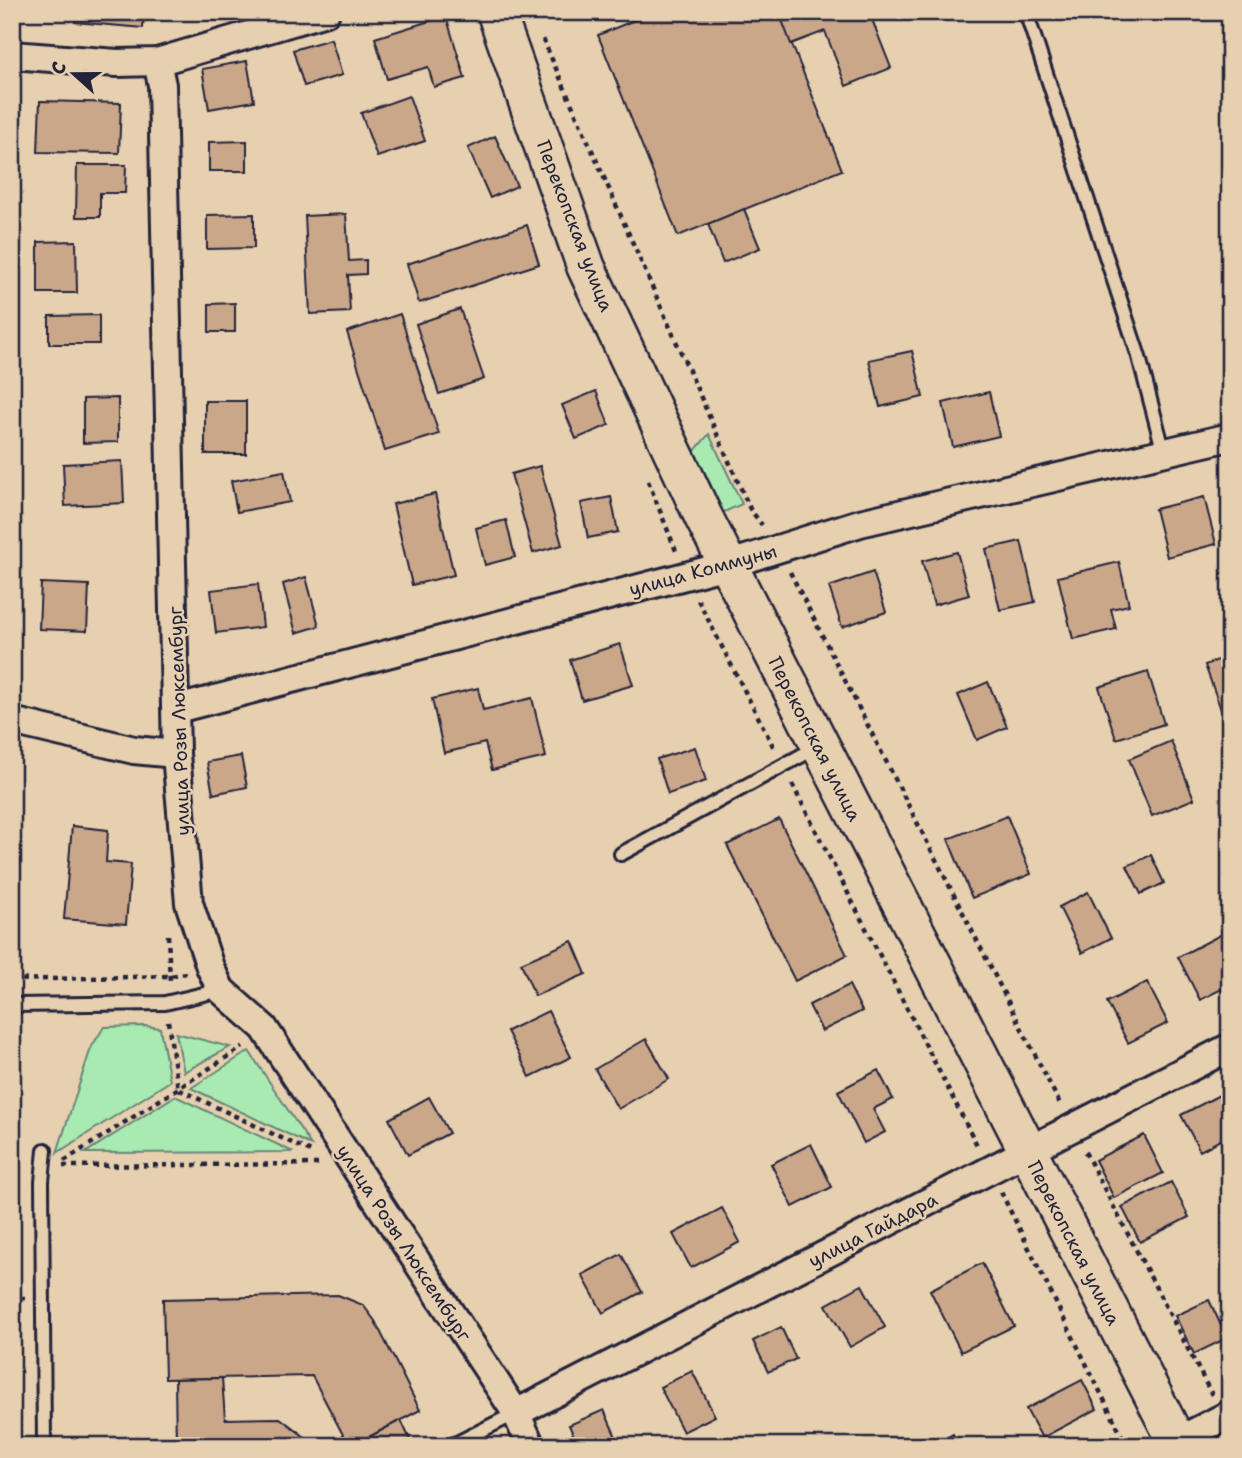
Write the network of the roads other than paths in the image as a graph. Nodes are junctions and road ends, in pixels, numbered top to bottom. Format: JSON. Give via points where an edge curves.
{"nodes":[{"id":1,"x":326,"y":12,"type":"edge"},
{"id":2,"x":496,"y":12,"type":"edge"},
{"id":3,"x":1026,"y":12,"type":"edge"},
{"id":4,"x":12,"y":55,"type":"edge"},
{"id":5,"x":157,"y":62,"type":"junction"},
{"id":6,"x":1230,"y":437,"type":"edge"},
{"id":7,"x":1164,"y":453,"type":"junction"},
{"id":8,"x":727,"y":565,"type":"junction"},
{"id":9,"x":177,"y":709,"type":"junction"},
{"id":10,"x":12,"y":721,"type":"edge"},
{"id":11,"x":819,"y":746,"type":"junction"},
{"id":12,"x":176,"y":754,"type":"junction"},
{"id":13,"x":621,"y":855,"type":"dead end"},
{"id":14,"x":216,"y":979,"type":"junction"},
{"id":15,"x":12,"y":1005,"type":"edge"},
{"id":16,"x":1230,"y":1047,"type":"edge"},
{"id":17,"x":45,"y":1150,"type":"dead end"},
{"id":18,"x":1027,"y":1152,"type":"junction"},
{"id":19,"x":516,"y":1413,"type":"junction"},
{"id":20,"x":1227,"y":1416,"type":"edge"},
{"id":21,"x":1174,"y":1444,"type":"edge"},
{"id":22,"x":44,"y":1446,"type":"edge"},
{"id":23,"x":451,"y":1446,"type":"edge"},
{"id":24,"x":531,"y":1446,"type":"edge"}],
"edges":[{"from":1,"to":5,"type":"street"},
{"from":2,"to":8,"type":"street","name":"Перекопская улица","via":[[586,267]]},
{"from":3,"to":7,"type":"lane","via":[[1139,357]]},
{"from":4,"to":5,"type":"street","via":[[117,64]]},
{"from":5,"to":9,"type":"street","name":"улица Розы Люксембург","via":[[162,85]]},
{"from":6,"to":7,"type":"street","name":"улица Коммуны"},
{"from":7,"to":8,"type":"street","name":"улица Коммуны","via":[[860,523]]},
{"from":8,"to":9,"type":"street","name":"улица Коммуны"},
{"from":8,"to":11,"type":"street","name":"Перекопская улица"},
{"from":9,"to":12,"type":"street","name":"улица Розы Люксембург"},
{"from":10,"to":12,"type":"street","via":[[134,750]]},
{"from":11,"to":13,"type":"lane"},
{"from":11,"to":18,"type":"street","name":"Перекопская улица"},
{"from":12,"to":14,"type":"street","name":"улица Розы Люксембург","via":[[189,903]]},
{"from":14,"to":15,"type":"lane","via":[[165,1003]]},
{"from":14,"to":19,"type":"street","name":"улица Розы Люксембург","via":[[264,1028]]},
{"from":16,"to":18,"type":"street","name":"улица Гайдара"},
{"from":17,"to":22,"type":"lane"},
{"from":18,"to":19,"type":"street","name":"улица Гайдара"},
{"from":18,"to":21,"type":"street","name":"Перекопская улица"},
{"from":19,"to":23,"type":"lane"},
{"from":19,"to":24,"type":"street","name":"улица Розы Люксембург"},
{"from":20,"to":21,"type":"street"}]}
